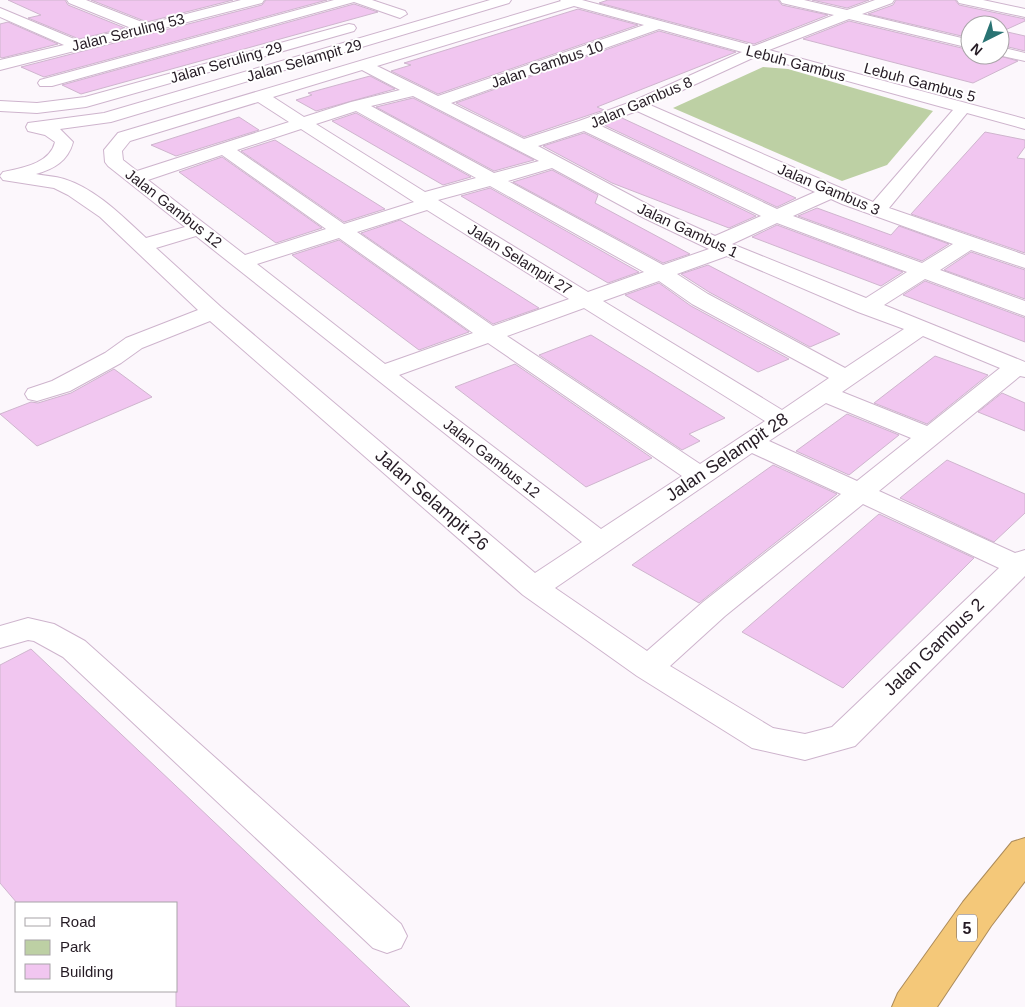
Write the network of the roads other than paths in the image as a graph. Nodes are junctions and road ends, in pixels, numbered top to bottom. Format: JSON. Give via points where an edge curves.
{"nodes":[{"id":1,"x":74,"y":0,"type":"edge"},
{"id":2,"x":257,"y":0,"type":"edge"},
{"id":3,"x":349,"y":0,"type":"edge"},
{"id":4,"x":359,"y":0,"type":"edge"},
{"id":5,"x":504,"y":0,"type":"edge"},
{"id":6,"x":613,"y":0,"type":"edge"},
{"id":7,"x":787,"y":0,"type":"edge"},
{"id":8,"x":887,"y":0,"type":"edge"},
{"id":9,"x":570,"y":1,"type":"edge"},
{"id":10,"x":973,"y":1,"type":"edge"},
{"id":11,"x":181,"y":3,"type":"dead end"},
{"id":12,"x":416,"y":9,"type":"dead end"},
{"id":13,"x":0,"y":12,"type":"edge"},
{"id":14,"x":207,"y":13,"type":"junction"},
{"id":15,"x":1025,"y":13,"type":"edge"},
{"id":16,"x":400,"y":14,"type":"junction"},
{"id":17,"x":849,"y":15,"type":"junction"},
{"id":18,"x":657,"y":25,"type":"junction"},
{"id":19,"x":248,"y":27,"type":"junction"},
{"id":20,"x":145,"y":28,"type":"junction"},
{"id":21,"x":960,"y":42,"type":"edge"},
{"id":22,"x":773,"y":43,"type":"junction"},
{"id":23,"x":292,"y":44,"type":"junction"},
{"id":24,"x":77,"y":45,"type":"junction"},
{"id":25,"x":756,"y":52,"type":"junction"},
{"id":26,"x":1010,"y":53,"type":"edge"},
{"id":27,"x":323,"y":55,"type":"junction"},
{"id":28,"x":1025,"y":57,"type":"edge"},
{"id":29,"x":2,"y":63,"type":"edge"},
{"id":30,"x":363,"y":65,"type":"junction"},
{"id":31,"x":46,"y":83,"type":"junction"},
{"id":32,"x":414,"y":91,"type":"junction"},
{"id":33,"x":260,"y":96,"type":"junction"},
{"id":34,"x":86,"y":102,"type":"junction"},
{"id":35,"x":437,"y":102,"type":"junction"},
{"id":36,"x":357,"y":105,"type":"junction"},
{"id":37,"x":637,"y":105,"type":"junction"},
{"id":38,"x":0,"y":106,"type":"edge"},
{"id":39,"x":963,"y":108,"type":"junction"},
{"id":40,"x":1025,"y":110,"type":"edge"},
{"id":41,"x":105,"y":118,"type":"junction"},
{"id":42,"x":302,"y":123,"type":"junction"},
{"id":43,"x":1025,"y":124,"type":"edge"},
{"id":44,"x":21,"y":125,"type":"dead end"},
{"id":45,"x":585,"y":125,"type":"junction"},
{"id":46,"x":39,"y":127,"type":"junction"},
{"id":47,"x":64,"y":142,"type":"junction"},
{"id":48,"x":524,"y":145,"type":"junction"},
{"id":49,"x":224,"y":149,"type":"junction"},
{"id":50,"x":554,"y":162,"type":"junction"},
{"id":51,"x":53,"y":173,"type":"junction"},
{"id":52,"x":4,"y":177,"type":"edge"},
{"id":53,"x":136,"y":178,"type":"junction"},
{"id":54,"x":492,"y":179,"type":"junction"},
{"id":55,"x":830,"y":192,"type":"junction"},
{"id":56,"x":426,"y":201,"type":"junction"},
{"id":57,"x":877,"y":210,"type":"junction"},
{"id":58,"x":776,"y":216,"type":"junction"},
{"id":59,"x":200,"y":229,"type":"junction"},
{"id":60,"x":341,"y":231,"type":"junction"},
{"id":61,"x":970,"y":242,"type":"junction"},
{"id":62,"x":142,"y":246,"type":"junction"},
{"id":63,"x":722,"y":247,"type":"junction"},
{"id":64,"x":243,"y":262,"type":"junction"},
{"id":65,"x":1025,"y":262,"type":"edge"},
{"id":66,"x":923,"y":272,"type":"junction"},
{"id":67,"x":663,"y":274,"type":"junction"},
{"id":68,"x":588,"y":301,"type":"junction"},
{"id":69,"x":866,"y":307,"type":"junction"},
{"id":70,"x":1025,"y":309,"type":"edge"},
{"id":71,"x":213,"y":312,"type":"junction"},
{"id":72,"x":920,"y":328,"type":"junction"},
{"id":73,"x":491,"y":335,"type":"junction"},
{"id":74,"x":1021,"y":369,"type":"edge"},
{"id":75,"x":382,"y":373,"type":"junction"},
{"id":76,"x":846,"y":378,"type":"junction"},
{"id":77,"x":823,"y":393,"type":"junction"},
{"id":78,"x":37,"y":394,"type":"dead end"},
{"id":79,"x":781,"y":420,"type":"junction"},
{"id":80,"x":930,"y":438,"type":"junction"},
{"id":81,"x":750,"y":442,"type":"junction"},
{"id":82,"x":700,"y":476,"type":"junction"},
{"id":83,"x":859,"y":493,"type":"junction"},
{"id":84,"x":601,"y":543,"type":"junction"},
{"id":85,"x":1021,"y":562,"type":"edge"},
{"id":86,"x":534,"y":588,"type":"junction"},
{"id":87,"x":0,"y":638,"type":"edge"},
{"id":88,"x":648,"y":668,"type":"junction"},
{"id":89,"x":843,"y":737,"type":"joint"},
{"id":90,"x":1025,"y":853,"type":"edge"},
{"id":91,"x":387,"y":936,"type":"dead end"},
{"id":92,"x":914,"y":1007,"type":"edge"}],
"edges":[{"from":1,"to":20,"type":"street"},
{"from":2,"to":14,"type":"street","name":"Jalan Seruling 53"},
{"from":3,"to":19,"type":"street"},
{"from":4,"to":16,"type":"street"},
{"from":5,"to":27,"type":"street","name":"Jalan Selampit 29"},
{"from":6,"to":22,"type":"street","name":"Lebuh Gambus 5"},
{"from":7,"to":17,"type":"street"},
{"from":8,"to":17,"type":"street","name":"Jalan Gambus 8"},
{"from":9,"to":18,"type":"street","name":"Lebuh Gambus"},
{"from":9,"to":30,"type":"street","name":"Jalan Gambus 12"},
{"from":10,"to":15,"type":"street"},
{"from":11,"to":14,"type":"street"},
{"from":12,"to":16,"type":"street","name":"Jalan Seruling 29"},
{"from":13,"to":24,"type":"street"},
{"from":14,"to":19,"type":"street"},
{"from":14,"to":20,"type":"street","name":"Jalan Seruling 53"},
{"from":16,"to":23,"type":"street","name":"Jalan Seruling 29"},
{"from":17,"to":21,"type":"street"},
{"from":17,"to":22,"type":"street","name":"Jalan Gambus 8"},
{"from":18,"to":25,"type":"street","name":"Lebuh Gambus"},
{"from":18,"to":35,"type":"street","name":"Jalan Gambus 10"},
{"from":19,"to":23,"type":"street"},
{"from":19,"to":31,"type":"street"},
{"from":20,"to":24,"type":"street","name":"Jalan Seruling 53"},
{"from":22,"to":25,"type":"street","name":"Jalan Gambus 8"},
{"from":22,"to":40,"type":"street","name":"Lebuh Gambus 5"},
{"from":23,"to":27,"type":"street"},
{"from":23,"to":34,"type":"street","name":"Jalan Seruling 29"},
{"from":24,"to":29,"type":"street","name":"Jalan Seruling 53"},
{"from":25,"to":37,"type":"street","name":"Jalan Gambus 8"},
{"from":25,"to":39,"type":"street","name":"Lebuh Gambus"},
{"from":26,"to":28,"type":"street"},
{"from":27,"to":41,"type":"street","name":"Jalan Selampit 29"},
{"from":29,"to":31,"type":"street"},
{"from":30,"to":32,"type":"street","name":"Jalan Gambus 1"},
{"from":30,"to":33,"type":"street","name":"Jalan Gambus 12"},
{"from":31,"to":34,"type":"street"},
{"from":32,"to":35,"type":"street","name":"Jalan Gambus 1"},
{"from":32,"to":36,"type":"street"},
{"from":33,"to":42,"type":"street","name":"Jalan Selampit 27"},
{"from":33,"to":53,"type":"street","name":"Jalan Gambus 12","via":[[124,137],[113,150],[114,162]]},
{"from":34,"to":38,"type":"street","name":"Jalan Seruling 29","via":[[37,108]]},
{"from":35,"to":48,"type":"street","name":"Jalan Gambus 1"},
{"from":36,"to":42,"type":"street"},
{"from":36,"to":54,"type":"street"},
{"from":37,"to":45,"type":"street","name":"Jalan Gambus 8"},
{"from":37,"to":55,"type":"street","name":"Jalan Gambus 3"},
{"from":39,"to":43,"type":"street","name":"Lebuh Gambus"},
{"from":39,"to":57,"type":"street"},
{"from":41,"to":46,"type":"street","name":"Jalan Selampit 29"},
{"from":41,"to":47,"type":"street","name":"Jalan Selampit 29"},
{"from":42,"to":49,"type":"street"},
{"from":42,"to":56,"type":"street","name":"Jalan Selampit 27"},
{"from":44,"to":46,"type":"street"},
{"from":45,"to":48,"type":"street","name":"Jalan Gambus 8"},
{"from":45,"to":58,"type":"street"},
{"from":46,"to":47,"type":"street","via":[[60,136]]},
{"from":47,"to":51,"type":"street"},
{"from":48,"to":50,"type":"street","name":"Jalan Gambus 1"},
{"from":49,"to":53,"type":"street"},
{"from":49,"to":60,"type":"street"},
{"from":50,"to":54,"type":"street"},
{"from":50,"to":63,"type":"street","name":"Jalan Gambus 1","via":[[651,214]]},
{"from":51,"to":52,"type":"street","name":"Jalan Selampit 26"},
{"from":51,"to":62,"type":"street","name":"Jalan Selampit 26","via":[[107,213]]},
{"from":53,"to":59,"type":"street","name":"Jalan Gambus 12"},
{"from":54,"to":56,"type":"street"},
{"from":54,"to":67,"type":"street"},
{"from":55,"to":57,"type":"street","name":"Jalan Gambus 3"},
{"from":55,"to":58,"type":"street"},
{"from":56,"to":60,"type":"street"},
{"from":56,"to":68,"type":"street","name":"Jalan Selampit 27"},
{"from":57,"to":61,"type":"street","name":"Jalan Gambus 3"},
{"from":58,"to":63,"type":"street"},
{"from":58,"to":66,"type":"street"},
{"from":59,"to":62,"type":"street"},
{"from":59,"to":64,"type":"street","name":"Jalan Gambus 12"},
{"from":60,"to":64,"type":"street"},
{"from":60,"to":73,"type":"street"},
{"from":61,"to":65,"type":"street","name":"Jalan Gambus 3"},
{"from":61,"to":66,"type":"street"},
{"from":62,"to":71,"type":"street","name":"Jalan Selampit 26"},
{"from":63,"to":67,"type":"street"},
{"from":63,"to":69,"type":"street","name":"Jalan Gambus 1"},
{"from":64,"to":75,"type":"street","name":"Jalan Gambus 12"},
{"from":66,"to":69,"type":"street"},
{"from":66,"to":70,"type":"street"},
{"from":67,"to":68,"type":"street"},
{"from":67,"to":76,"type":"street","via":[[700,299]]},
{"from":68,"to":73,"type":"street"},
{"from":68,"to":79,"type":"street","name":"Jalan Selampit 27"},
{"from":69,"to":72,"type":"street","name":"Jalan Gambus 1"},
{"from":71,"to":78,"type":"street","via":[[134,343],[68,383]]},
{"from":71,"to":86,"type":"street","name":"Jalan Selampit 26"},
{"from":72,"to":74,"type":"street","name":"Jalan Gambus 1"},
{"from":72,"to":76,"type":"street","name":"Jalan Selampit 28"},
{"from":73,"to":75,"type":"street"},
{"from":73,"to":82,"type":"street"},
{"from":74,"to":80,"type":"street"},
{"from":75,"to":84,"type":"street","name":"Jalan Gambus 12"},
{"from":76,"to":77,"type":"street","name":"Jalan Selampit 28"},
{"from":77,"to":79,"type":"street","name":"Jalan Selampit 28"},
{"from":77,"to":80,"type":"street"},
{"from":79,"to":81,"type":"street","name":"Jalan Selampit 28"},
{"from":80,"to":83,"type":"street"},
{"from":81,"to":82,"type":"street","name":"Jalan Selampit 28"},
{"from":81,"to":83,"type":"street"},
{"from":82,"to":84,"type":"street","name":"Jalan Selampit 28"},
{"from":83,"to":85,"type":"street"},
{"from":83,"to":88,"type":"street","via":[[714,609]]},
{"from":84,"to":86,"type":"street","name":"Jalan Selampit 28"},
{"from":85,"to":89,"type":"street","name":"Jalan Gambus 2"},
{"from":86,"to":88,"type":"street","name":"Jalan Selampit 26"},
{"from":87,"to":91,"type":"street","via":[[28,629],[43,632],[74,649]]},
{"from":88,"to":89,"type":"street","name":"Jalan Selampit 26","via":[[764,739],[805,747]]},
{"from":90,"to":92,"type":"highway","number":"5","via":[[977,914]]}]}
